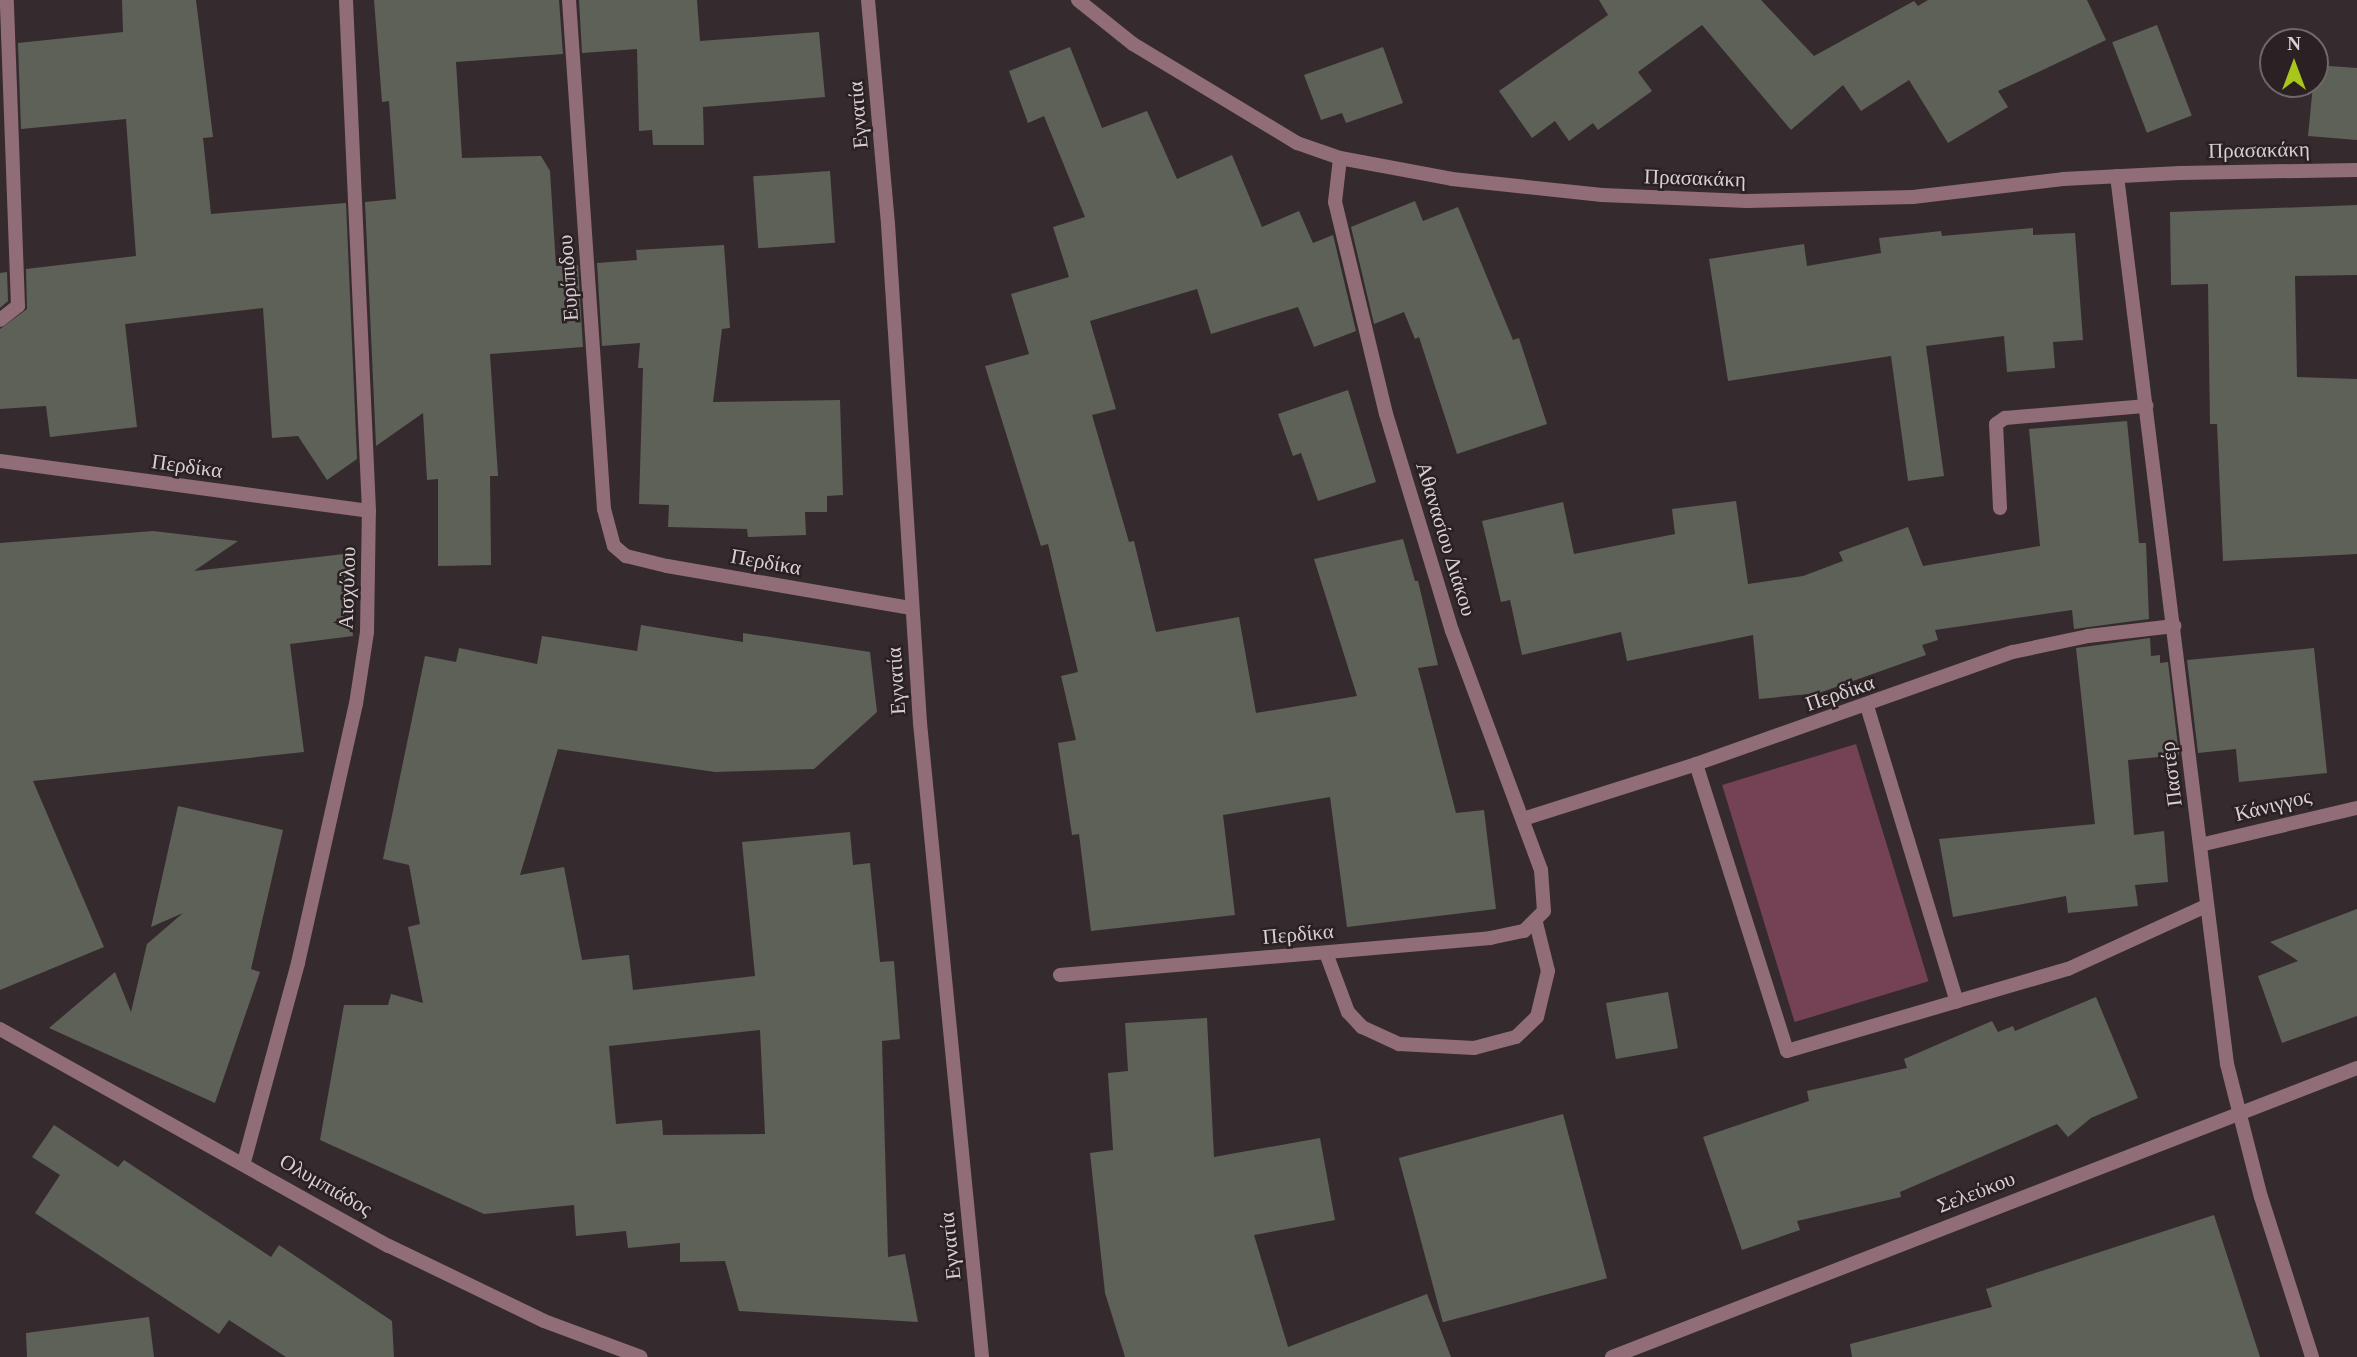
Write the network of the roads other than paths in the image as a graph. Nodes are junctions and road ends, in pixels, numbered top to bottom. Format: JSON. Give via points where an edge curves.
{"nodes":[{"id":1,"x":7,"y":0,"type":"edge"},
{"id":2,"x":346,"y":0,"type":"edge"},
{"id":3,"x":569,"y":0,"type":"edge"},
{"id":4,"x":868,"y":0,"type":"edge"},
{"id":5,"x":1078,"y":0,"type":"edge"},
{"id":6,"x":1340,"y":158,"type":"junction"},
{"id":7,"x":2357,"y":170,"type":"edge"},
{"id":8,"x":2117,"y":176,"type":"junction"},
{"id":9,"x":0,"y":320,"type":"edge"},
{"id":10,"x":2146,"y":406,"type":"junction"},
{"id":11,"x":0,"y":461,"type":"edge"},
{"id":12,"x":2000,"y":508,"type":"dead end"},
{"id":13,"x":369,"y":511,"type":"junction"},
{"id":14,"x":617,"y":550,"type":"joint"},
{"id":15,"x":911,"y":608,"type":"junction"},
{"id":16,"x":2174,"y":626,"type":"junction"},
{"id":17,"x":1867,"y":706,"type":"junction"},
{"id":18,"x":1696,"y":764,"type":"junction"},
{"id":19,"x":2357,"y":808,"type":"edge"},
{"id":20,"x":1523,"y":819,"type":"junction"},
{"id":21,"x":2200,"y":845,"type":"junction"},
{"id":22,"x":2206,"y":906,"type":"junction"},
{"id":23,"x":1536,"y":923,"type":"junction"},
{"id":24,"x":1326,"y":953,"type":"junction"},
{"id":25,"x":1060,"y":975,"type":"dead end"},
{"id":26,"x":1957,"y":1002,"type":"junction"},
{"id":27,"x":0,"y":1029,"type":"edge"},
{"id":28,"x":2357,"y":1068,"type":"edge"},
{"id":29,"x":2238,"y":1114,"type":"junction"},
{"id":30,"x":244,"y":1162,"type":"junction"},
{"id":31,"x":1636,"y":1353,"type":"edge"},
{"id":32,"x":641,"y":1357,"type":"edge"},
{"id":33,"x":982,"y":1357,"type":"edge"},
{"id":34,"x":1612,"y":1357,"type":"edge"},
{"id":35,"x":2312,"y":1357,"type":"edge"}],
"edges":[{"from":1,"to":9,"type":"street","via":[[18,306]]},
{"from":2,"to":13,"type":"street","name":"Αισχύλου"},
{"from":3,"to":14,"type":"street","name":"Ευρίπιδου","via":[[604,509]]},
{"from":4,"to":15,"type":"street","name":"Εγνατία","via":[[886,199]]},
{"from":5,"to":6,"type":"street","name":"Πρασακάκη","via":[[1133,44],[1238,111],[1297,143]]},
{"from":6,"to":8,"type":"street","name":"Πρασακάκη","via":[[1520,187],[1746,201],[1913,197]]},
{"from":6,"to":20,"type":"street","name":"Αθανασίου Διάκου","via":[[1335,202],[1386,414],[1452,631]]},
{"from":7,"to":8,"type":"street","name":"Πρασακάκη"},
{"from":8,"to":10,"type":"street","name":"Παστέρ"},
{"from":10,"to":12,"type":"street","via":[[2005,418],[1996,424]]},
{"from":10,"to":16,"type":"street","name":"Παστέρ"},
{"from":11,"to":13,"type":"street","name":"Περδίκα"},
{"from":13,"to":30,"type":"street","name":"Αισχύλου","via":[[367,632],[356,704],[298,963]]},
{"from":14,"to":15,"type":"street","name":"Περδίκα","via":[[667,566]]},
{"from":15,"to":33,"type":"street","name":"Εγνατία"},
{"from":16,"to":17,"type":"street","name":"Περδίκα","via":[[2049,643]]},
{"from":16,"to":21,"type":"street","name":"Παστέρ"},
{"from":17,"to":18,"type":"street","name":"Περδίκα"},
{"from":17,"to":26,"type":"street"},
{"from":18,"to":20,"type":"street","name":"Περδίκα"},
{"from":18,"to":26,"type":"street","via":[[1787,1051]]},
{"from":19,"to":21,"type":"street","name":"Κάνιγγος"},
{"from":20,"to":23,"type":"street","name":"Αθανασίου Διάκου","via":[[1545,890],[1544,911]]},
{"from":21,"to":22,"type":"street","name":"Παστέρ"},
{"from":22,"to":26,"type":"street","via":[[2096,958]]},
{"from":22,"to":29,"type":"street","name":"Παστέρ"},
{"from":23,"to":24,"type":"street","name":"Περδίκα","via":[[1497,937]]},
{"from":23,"to":24,"type":"street","via":[[1548,971],[1537,1017],[1516,1037],[1474,1048],[1399,1044],[1362,1027],[1348,1012]]},
{"from":24,"to":25,"type":"street","name":"Περδίκα"},
{"from":27,"to":30,"type":"street","name":"Ολυμπιάδος"},
{"from":28,"to":29,"type":"street","name":"Σελεύκου"},
{"from":29,"to":31,"type":"street","name":"Σελεύκου"},
{"from":29,"to":35,"type":"street","name":"Παστέρ"},
{"from":30,"to":32,"type":"street","name":"Ολυμπιάδος","via":[[389,1246],[490,1297]]},
{"from":31,"to":34,"type":"street","name":"Σελεύκου"}]}
